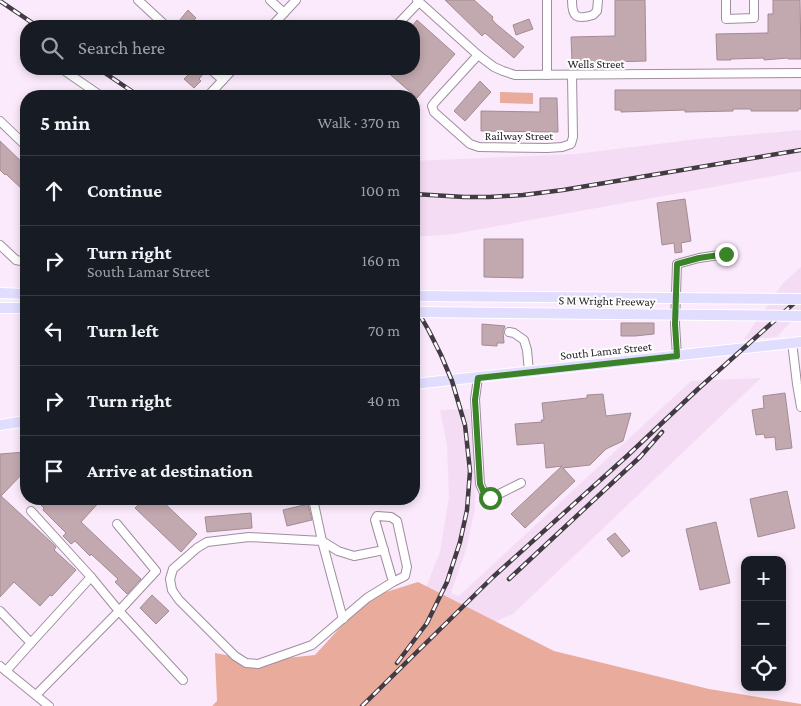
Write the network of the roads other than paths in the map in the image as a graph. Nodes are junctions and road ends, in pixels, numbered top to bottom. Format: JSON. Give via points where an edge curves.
{"nodes":[{"id":1,"x":138,"y":0,"type":"edge"},
{"id":2,"x":270,"y":0,"type":"edge"},
{"id":3,"x":296,"y":0,"type":"edge"},
{"id":4,"x":547,"y":0,"type":"edge"},
{"id":5,"x":572,"y":0,"type":"edge"},
{"id":6,"x":598,"y":0,"type":"edge"},
{"id":7,"x":726,"y":0,"type":"edge"},
{"id":8,"x":754,"y":0,"type":"edge"},
{"id":9,"x":418,"y":1,"type":"edge"},
{"id":10,"x":284,"y":13,"type":"junction"},
{"id":11,"x":160,"y":20,"type":"edge"},
{"id":12,"x":278,"y":20,"type":"edge"},
{"id":13,"x":401,"y":20,"type":"edge"},
{"id":14,"x":478,"y":55,"type":"junction"},
{"id":15,"x":801,"y":73,"type":"edge"},
{"id":16,"x":71,"y":75,"type":"edge"},
{"id":17,"x":217,"y":75,"type":"edge"},
{"id":18,"x":228,"y":75,"type":"edge"},
{"id":19,"x":547,"y":75,"type":"junction"},
{"id":20,"x":572,"y":75,"type":"junction"},
{"id":21,"x":223,"y":80,"type":"junction"},
{"id":22,"x":92,"y":90,"type":"edge"},
{"id":23,"x":214,"y":90,"type":"edge"},
{"id":24,"x":0,"y":121,"type":"edge"},
{"id":25,"x":20,"y":140,"type":"edge"},
{"id":26,"x":0,"y":245,"type":"edge"},
{"id":27,"x":726,"y":254,"type":"dead end"},
{"id":28,"x":20,"y":261,"type":"edge"},
{"id":29,"x":0,"y":293,"type":"edge"},
{"id":30,"x":20,"y":294,"type":"edge"},
{"id":31,"x":420,"y":296,"type":"edge"},
{"id":32,"x":801,"y":300,"type":"edge"},
{"id":33,"x":0,"y":308,"type":"edge"},
{"id":34,"x":20,"y":308,"type":"edge"},
{"id":35,"x":420,"y":312,"type":"edge"},
{"id":36,"x":801,"y":316,"type":"edge"},
{"id":37,"x":509,"y":332,"type":"dead end"},
{"id":38,"x":797,"y":342,"type":"edge"},
{"id":39,"x":677,"y":356,"type":"junction"},
{"id":40,"x":529,"y":372,"type":"junction"},
{"id":41,"x":478,"y":378,"type":"junction"},
{"id":42,"x":420,"y":383,"type":"edge"},
{"id":43,"x":801,"y":407,"type":"edge"},
{"id":44,"x":20,"y":422,"type":"edge"},
{"id":45,"x":0,"y":425,"type":"edge"},
{"id":46,"x":521,"y":483,"type":"dead end"},
{"id":47,"x":314,"y":505,"type":"edge"},
{"id":48,"x":31,"y":511,"type":"dead end"},
{"id":49,"x":117,"y":524,"type":"dead end"},
{"id":50,"x":322,"y":542,"type":"junction"},
{"id":51,"x":384,"y":550,"type":"junction"},
{"id":52,"x":90,"y":577,"type":"junction"},
{"id":53,"x":392,"y":582,"type":"junction"},
{"id":54,"x":0,"y":611,"type":"edge"},
{"id":55,"x":119,"y":611,"type":"junction"},
{"id":56,"x":343,"y":619,"type":"junction"},
{"id":57,"x":31,"y":643,"type":"junction"},
{"id":58,"x":3,"y":668,"type":"edge"},
{"id":59,"x":183,"y":680,"type":"dead end"},
{"id":60,"x":36,"y":695,"type":"junction"},
{"id":61,"x":48,"y":706,"type":"edge"}],
"edges":[{"from":1,"to":11,"type":"street"},
{"from":2,"to":10,"type":"street"},
{"from":3,"to":10,"type":"street"},
{"from":4,"to":19,"type":"street"},
{"from":5,"to":6,"type":"street","via":[[573,13],[588,17],[597,11]]},
{"from":7,"to":8,"type":"street","via":[[726,19],[754,18]]},
{"from":9,"to":13,"type":"street"},
{"from":9,"to":14,"type":"street","name":"Wells Street"},
{"from":10,"to":12,"type":"street"},
{"from":14,"to":19,"type":"street","name":"Wells Street","via":[[494,67],[515,75]]},
{"from":14,"to":20,"type":"street","name":"Railway Street","via":[[432,106],[434,112],[470,144],[478,147],[547,148],[571,144]]},
{"from":15,"to":20,"type":"street","name":"Wells Street"},
{"from":16,"to":22,"type":"street"},
{"from":17,"to":21,"type":"street"},
{"from":18,"to":21,"type":"street"},
{"from":19,"to":20,"type":"street","name":"Wells Street"},
{"from":21,"to":23,"type":"street"},
{"from":24,"to":25,"type":"street"},
{"from":26,"to":28,"type":"street"},
{"from":27,"to":39,"type":"street","via":[[677,264]]},
{"from":29,"to":30,"type":"main road"},
{"from":31,"to":32,"type":"main road","name":"S M Wright Freeway","bridge":true},
{"from":33,"to":34,"type":"main road"},
{"from":35,"to":36,"type":"main road","name":"S M Wright Freeway","bridge":true},
{"from":37,"to":40,"type":"street","via":[[524,340]]},
{"from":38,"to":39,"type":"main road","name":"South Lamar Street"},
{"from":38,"to":43,"type":"street","via":[[797,384]]},
{"from":39,"to":40,"type":"main road","name":"South Lamar Street"},
{"from":40,"to":41,"type":"main road","name":"South Lamar Street"},
{"from":41,"to":42,"type":"main road","name":"South Lamar Street"},
{"from":41,"to":46,"type":"street","via":[[475,400],[480,484],[490,498]]},
{"from":44,"to":45,"type":"main road"},
{"from":47,"to":50,"type":"street"},
{"from":48,"to":52,"type":"street"},
{"from":49,"to":55,"type":"street","via":[[156,571]]},
{"from":50,"to":51,"type":"street","via":[[354,556]]},
{"from":50,"to":56,"type":"street"},
{"from":50,"to":56,"type":"street","via":[[249,537],[207,542],[173,569],[170,579],[172,590],[235,656],[246,663],[258,664],[312,646]]},
{"from":51,"to":53,"type":"street"},
{"from":51,"to":53,"type":"street","via":[[375,520],[377,516],[397,521],[407,568],[405,576]]},
{"from":52,"to":55,"type":"street"},
{"from":52,"to":57,"type":"street"},
{"from":53,"to":56,"type":"street"},
{"from":54,"to":57,"type":"street"},
{"from":55,"to":59,"type":"street"},
{"from":55,"to":60,"type":"street"},
{"from":57,"to":58,"type":"street"},
{"from":58,"to":60,"type":"street"},
{"from":60,"to":61,"type":"street"}]}
